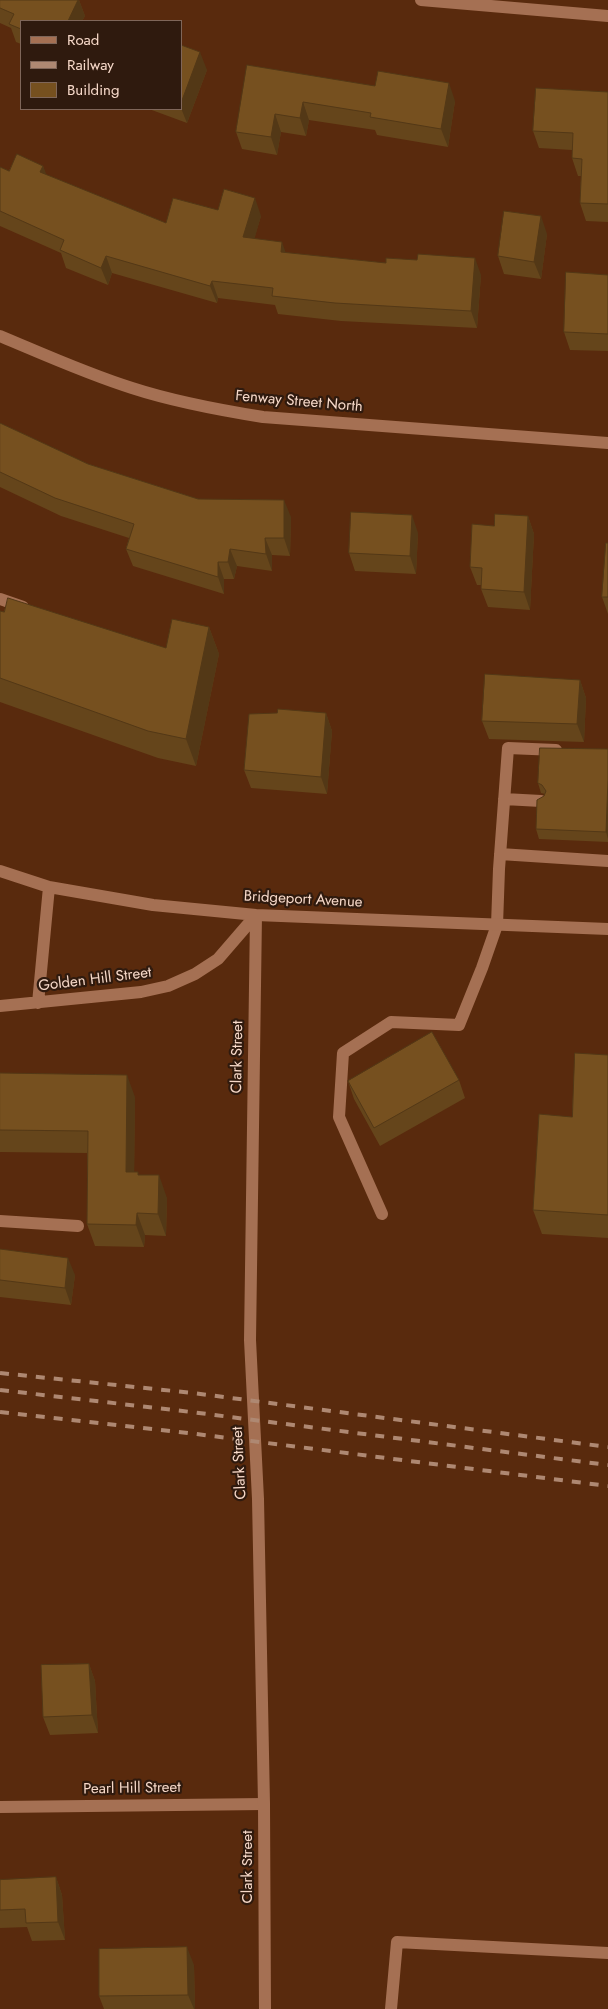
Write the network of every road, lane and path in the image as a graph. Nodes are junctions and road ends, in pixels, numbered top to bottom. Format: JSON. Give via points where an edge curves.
{"nodes":[{"id":1,"x":421,"y":0,"type":"edge"},
{"id":2,"x":608,"y":16,"type":"edge"},
{"id":3,"x":0,"y":336,"type":"edge"},
{"id":4,"x":608,"y":443,"type":"edge"},
{"id":5,"x":0,"y":599,"type":"edge"},
{"id":6,"x":35,"y":612,"type":"edge"},
{"id":7,"x":568,"y":750,"type":"edge"},
{"id":8,"x":504,"y":800,"type":"junction"},
{"id":9,"x":541,"y":801,"type":"edge"},
{"id":10,"x":500,"y":854,"type":"junction"},
{"id":11,"x":608,"y":861,"type":"edge"},
{"id":12,"x":0,"y":871,"type":"edge"},
{"id":13,"x":49,"y":887,"type":"junction"},
{"id":14,"x":256,"y":915,"type":"junction"},
{"id":15,"x":497,"y":925,"type":"junction"},
{"id":16,"x":608,"y":929,"type":"edge"},
{"id":17,"x":38,"y":1003,"type":"junction"},
{"id":18,"x":0,"y":1006,"type":"edge"},
{"id":19,"x":382,"y":1214,"type":"dead end"},
{"id":20,"x":0,"y":1221,"type":"edge"},
{"id":21,"x":78,"y":1226,"type":"dead end"},
{"id":22,"x":264,"y":1804,"type":"junction"},
{"id":23,"x":0,"y":1807,"type":"edge"},
{"id":24,"x":608,"y":1953,"type":"edge"},
{"id":25,"x":265,"y":2009,"type":"edge"},
{"id":26,"x":392,"y":2009,"type":"edge"}],
"edges":[{"from":1,"to":2,"type":"main road"},
{"from":3,"to":4,"type":"main road","name":"Fenway Street North","via":[[132,388],[212,409],[263,417]]},
{"from":5,"to":6,"type":"main road"},
{"from":7,"to":8,"type":"main road","via":[[508,748]]},
{"from":8,"to":9,"type":"main road"},
{"from":8,"to":10,"type":"main road"},
{"from":10,"to":11,"type":"main road"},
{"from":10,"to":15,"type":"main road"},
{"from":12,"to":13,"type":"main road","name":"Bridgeport Avenue"},
{"from":13,"to":14,"type":"main road","name":"Bridgeport Avenue","via":[[153,905]]},
{"from":13,"to":17,"type":"main road"},
{"from":14,"to":15,"type":"main road","name":"Bridgeport Avenue"},
{"from":14,"to":17,"type":"main road","name":"Golden Hill Street","via":[[218,959],[168,986]]},
{"from":14,"to":22,"type":"main road","name":"Clark Street","via":[[250,1340],[258,1499]]},
{"from":15,"to":16,"type":"main road","name":"Bridgeport Avenue"},
{"from":15,"to":19,"type":"main road","via":[[459,1025],[391,1022],[343,1053],[339,1117]]},
{"from":17,"to":18,"type":"main road","name":"Golden Hill Street"},
{"from":20,"to":21,"type":"main road"},
{"from":22,"to":23,"type":"main road","name":"Pearl Hill Street"},
{"from":22,"to":25,"type":"main road","name":"Clark Street"},
{"from":24,"to":26,"type":"main road","via":[[397,1942]]}]}
